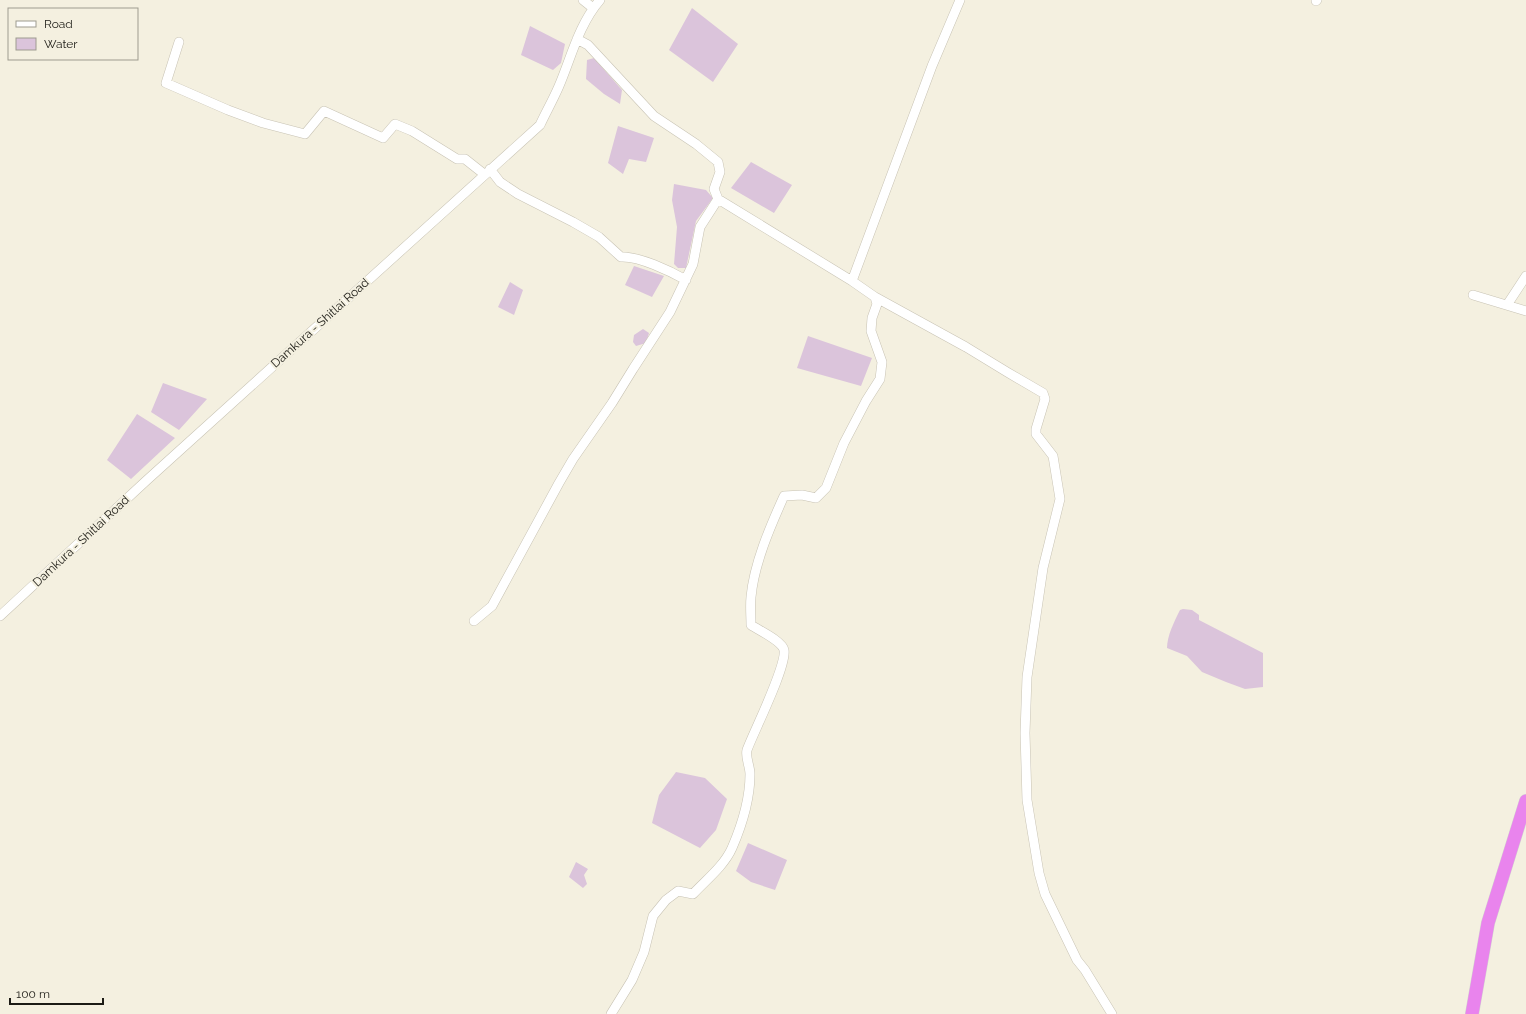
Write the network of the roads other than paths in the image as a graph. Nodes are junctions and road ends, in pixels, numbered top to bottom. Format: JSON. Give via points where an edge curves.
{"nodes":[{"id":1,"x":583,"y":0,"type":"edge"},
{"id":2,"x":600,"y":0,"type":"edge"},
{"id":3,"x":960,"y":0,"type":"edge"},
{"id":4,"x":593,"y":8,"type":"junction"},
{"id":5,"x":577,"y":39,"type":"junction"},
{"id":6,"x":179,"y":42,"type":"dead end"},
{"id":7,"x":487,"y":172,"type":"junction"},
{"id":8,"x":718,"y":199,"type":"junction"},
{"id":9,"x":1526,"y":276,"type":"edge"},
{"id":10,"x":686,"y":280,"type":"junction"},
{"id":11,"x":852,"y":281,"type":"junction"},
{"id":12,"x":1473,"y":295,"type":"dead end"},
{"id":13,"x":875,"y":297,"type":"junction"},
{"id":14,"x":1507,"y":304,"type":"junction"},
{"id":15,"x":1526,"y":311,"type":"edge"},
{"id":16,"x":0,"y":616,"type":"edge"},
{"id":17,"x":474,"y":621,"type":"dead end"},
{"id":18,"x":1526,"y":801,"type":"edge"},
{"id":19,"x":611,"y":1014,"type":"edge"},
{"id":20,"x":1112,"y":1014,"type":"edge"},
{"id":21,"x":1472,"y":1014,"type":"edge"}],
"edges":[{"from":1,"to":4,"type":"street"},
{"from":2,"to":4,"type":"street","name":"Damkura - Shitlai Road"},
{"from":3,"to":11,"type":"street","via":[[932,66]]},
{"from":4,"to":5,"type":"street","name":"Damkura - Shitlai Road"},
{"from":5,"to":7,"type":"street","name":"Damkura - Shitlai Road","via":[[559,86],[540,125]]},
{"from":5,"to":8,"type":"street","via":[[588,45],[654,116],[718,162],[720,172],[714,189]]},
{"from":6,"to":7,"type":"street","via":[[166,84],[263,123],[304,134],[324,111],[383,138],[395,124]]},
{"from":7,"to":10,"type":"street","via":[[518,194],[599,236],[622,257],[656,266]]},
{"from":7,"to":16,"type":"street","name":"Damkura - Shitlai Road"},
{"from":8,"to":10,"type":"street","via":[[700,227],[693,264]]},
{"from":8,"to":11,"type":"street"},
{"from":9,"to":14,"type":"street"},
{"from":10,"to":17,"type":"street","via":[[670,312],[573,459],[492,606]]},
{"from":11,"to":13,"type":"street"},
{"from":12,"to":14,"type":"street"},
{"from":13,"to":19,"type":"street","via":[[878,304],[872,318],[871,331],[882,362],[880,379],[844,443],[826,488],[816,498],[802,495],[784,496],[756,572],[751,596],[751,625],[781,643],[784,651],[781,668],[746,752],[750,773],[743,818],[732,849],[693,894],[678,891],[666,900],[653,916],[644,952],[632,980]]},
{"from":13,"to":20,"type":"street","via":[[966,346],[1043,393],[1045,399],[1036,434],[1053,456],[1060,499],[1043,568],[1027,677],[1027,800],[1045,894],[1077,960]]},
{"from":14,"to":15,"type":"street"},
{"from":18,"to":21,"type":"highway","via":[[1488,923]]}]}
